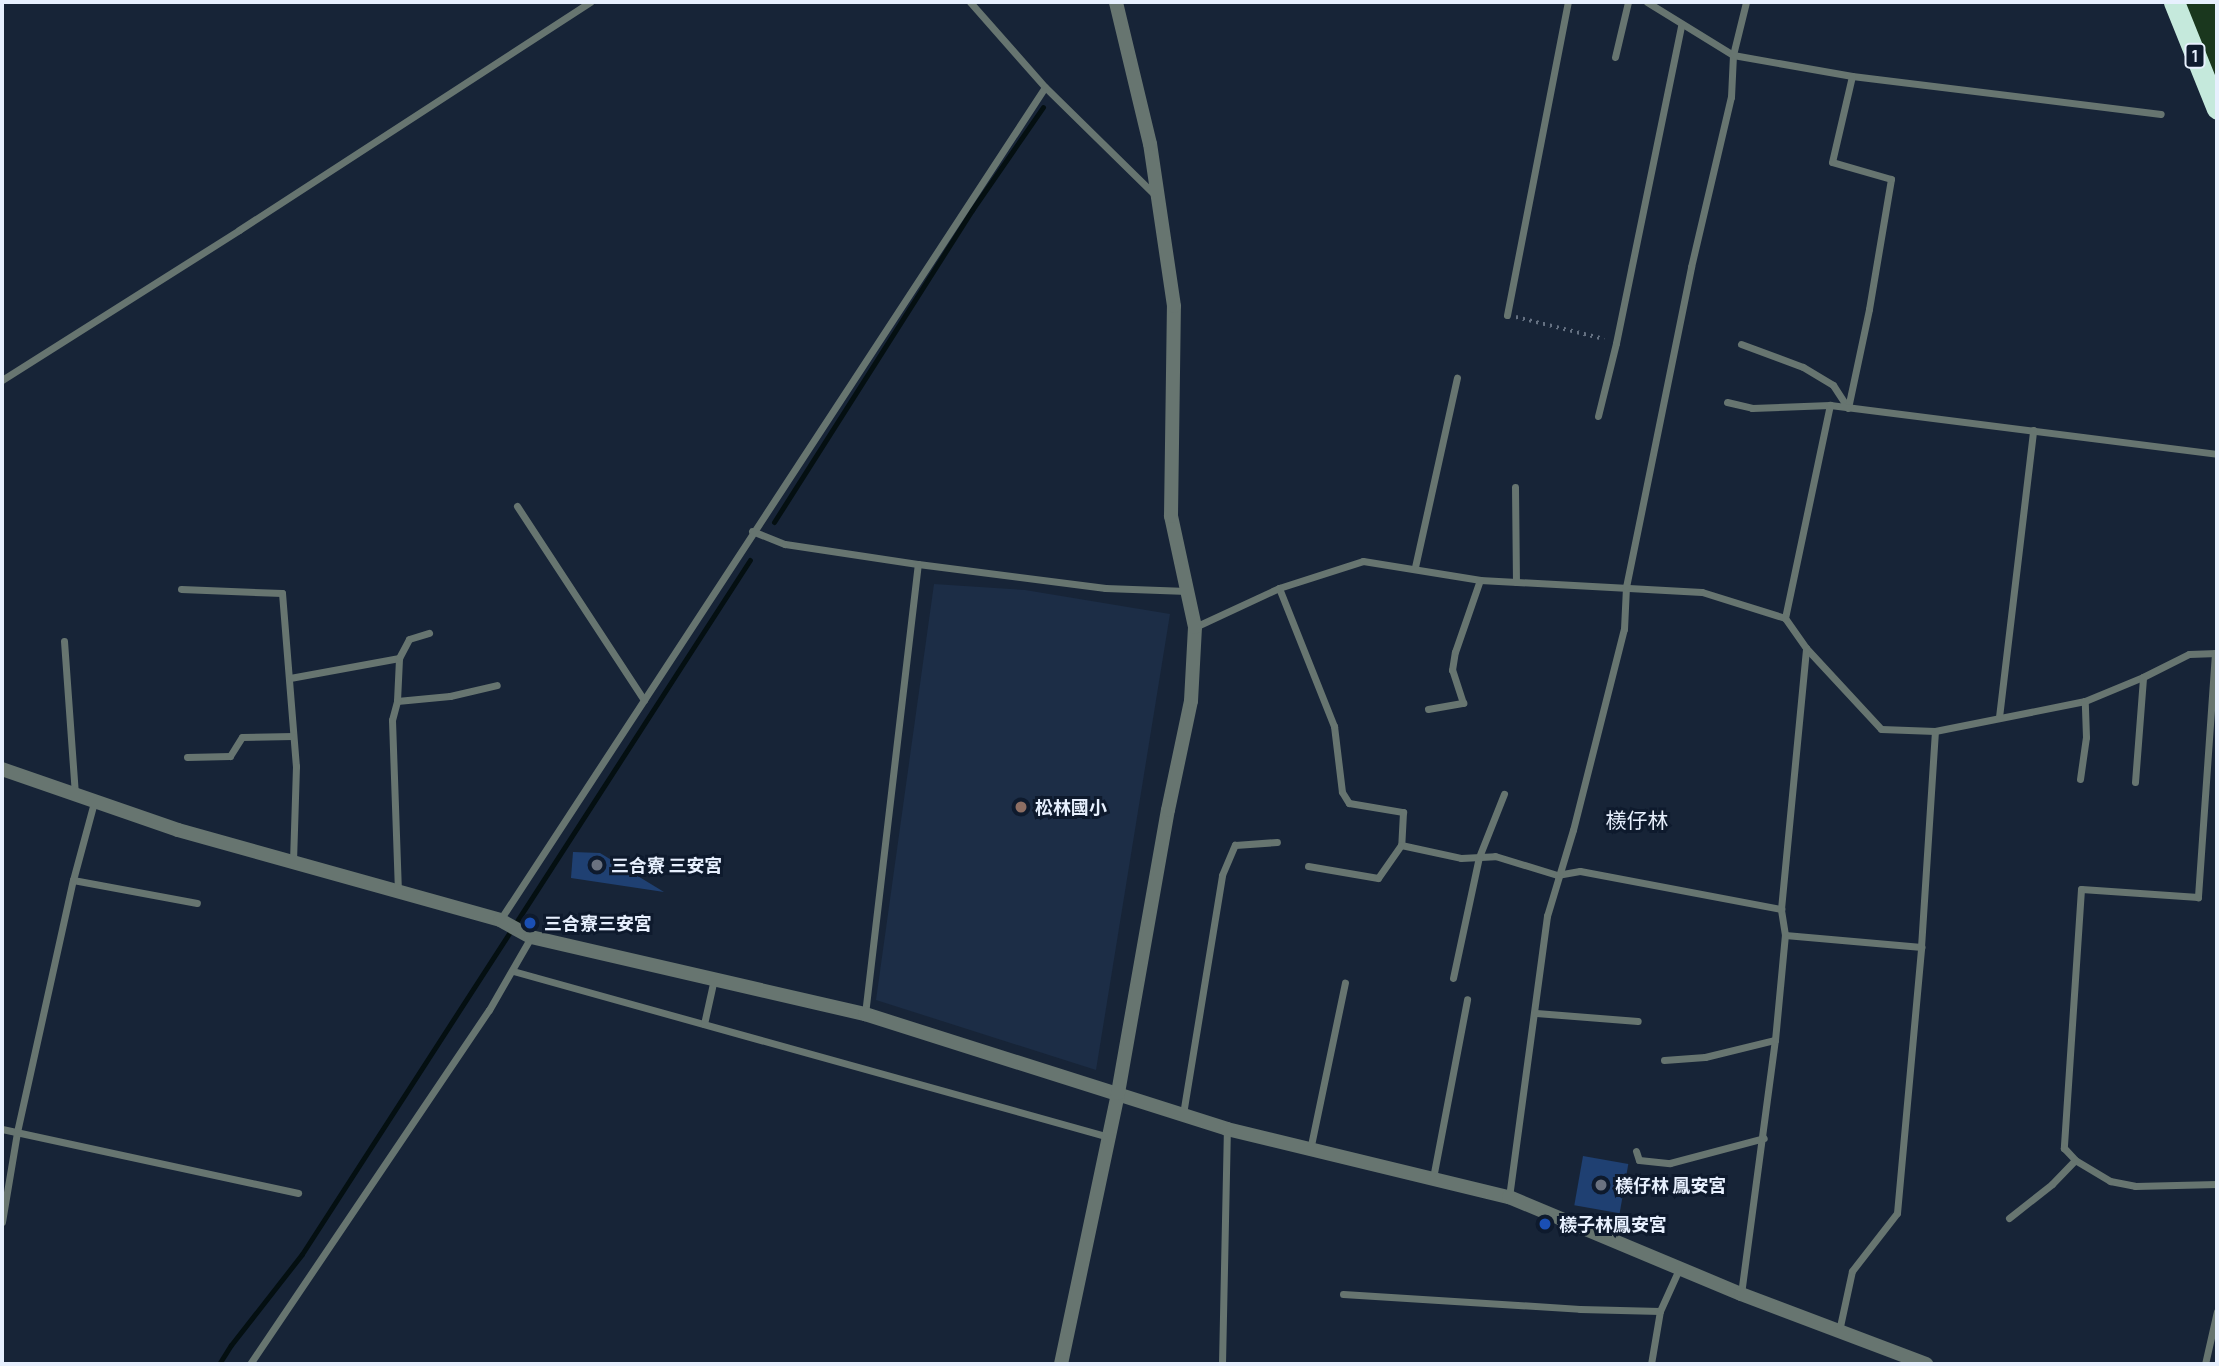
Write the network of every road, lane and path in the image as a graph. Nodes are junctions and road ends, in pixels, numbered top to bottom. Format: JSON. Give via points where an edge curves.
{"nodes":[{"id":1,"x":590,"y":2,"type":"edge"},
{"id":2,"x":970,"y":2,"type":"edge"},
{"id":3,"x":1116,"y":2,"type":"edge"},
{"id":4,"x":1568,"y":2,"type":"edge"},
{"id":5,"x":1628,"y":2,"type":"edge"},
{"id":6,"x":1647,"y":2,"type":"edge"},
{"id":7,"x":1746,"y":2,"type":"edge"},
{"id":8,"x":2174,"y":2,"type":"edge"},
{"id":9,"x":1681,"y":25,"type":"junction"},
{"id":10,"x":1734,"y":55,"type":"junction"},
{"id":11,"x":1615,"y":57,"type":"dead end"},
{"id":12,"x":1852,"y":76,"type":"junction"},
{"id":13,"x":1045,"y":87,"type":"junction"},
{"id":14,"x":2217,"y":109,"type":"edge"},
{"id":15,"x":2161,"y":114,"type":"dead end"},
{"id":16,"x":1158,"y":199,"type":"junction"},
{"id":17,"x":1507,"y":315,"type":"joint"},
{"id":18,"x":1616,"y":343,"type":"junction"},
{"id":19,"x":1741,"y":344,"type":"dead end"},
{"id":20,"x":1457,"y":378,"type":"dead end"},
{"id":21,"x":2,"y":380,"type":"edge"},
{"id":22,"x":1727,"y":402,"type":"dead end"},
{"id":23,"x":1830,"y":405,"type":"junction"},
{"id":24,"x":1848,"y":408,"type":"junction"},
{"id":25,"x":1598,"y":416,"type":"dead end"},
{"id":26,"x":2033,"y":430,"type":"junction"},
{"id":27,"x":2217,"y":454,"type":"edge"},
{"id":28,"x":1514,"y":487,"type":"dead end"},
{"id":29,"x":517,"y":506,"type":"dead end"},
{"id":30,"x":752,"y":531,"type":"junction"},
{"id":31,"x":918,"y":564,"type":"junction"},
{"id":32,"x":1415,"y":567,"type":"junction"},
{"id":33,"x":1480,"y":580,"type":"junction"},
{"id":34,"x":1516,"y":582,"type":"junction"},
{"id":35,"x":1626,"y":587,"type":"junction"},
{"id":36,"x":1279,"y":588,"type":"junction"},
{"id":37,"x":181,"y":589,"type":"dead end"},
{"id":38,"x":1188,"y":591,"type":"junction"},
{"id":39,"x":1785,"y":618,"type":"junction"},
{"id":40,"x":1195,"y":627,"type":"junction"},
{"id":41,"x":429,"y":633,"type":"dead end"},
{"id":42,"x":64,"y":641,"type":"dead end"},
{"id":43,"x":1806,"y":648,"type":"junction"},
{"id":44,"x":2216,"y":653,"type":"edge"},
{"id":45,"x":399,"y":658,"type":"junction"},
{"id":46,"x":2143,"y":677,"type":"junction"},
{"id":47,"x":290,"y":678,"type":"junction"},
{"id":48,"x":497,"y":685,"type":"dead end"},
{"id":49,"x":644,"y":700,"type":"junction"},
{"id":50,"x":397,"y":701,"type":"junction"},
{"id":51,"x":2085,"y":701,"type":"junction"},
{"id":52,"x":1428,"y":709,"type":"dead end"},
{"id":53,"x":1999,"y":717,"type":"junction"},
{"id":54,"x":1935,"y":731,"type":"junction"},
{"id":55,"x":293,"y":736,"type":"junction"},
{"id":56,"x":187,"y":757,"type":"dead end"},
{"id":57,"x":2,"y":769,"type":"edge"},
{"id":58,"x":2080,"y":779,"type":"dead end"},
{"id":59,"x":2135,"y":782,"type":"dead end"},
{"id":60,"x":1504,"y":794,"type":"dead end"},
{"id":61,"x":75,"y":795,"type":"junction"},
{"id":62,"x":94,"y":802,"type":"junction"},
{"id":63,"x":1277,"y":842,"type":"dead end"},
{"id":64,"x":1401,"y":845,"type":"junction"},
{"id":65,"x":1479,"y":857,"type":"junction"},
{"id":66,"x":293,"y":863,"type":"junction"},
{"id":67,"x":1308,"y":866,"type":"dead end"},
{"id":68,"x":1557,"y":875,"type":"junction"},
{"id":69,"x":73,"y":880,"type":"junction"},
{"id":70,"x":398,"y":892,"type":"junction"},
{"id":71,"x":197,"y":903,"type":"dead end"},
{"id":72,"x":1781,"y":909,"type":"junction"},
{"id":73,"x":500,"y":920,"type":"junction"},
{"id":74,"x":1785,"y":935,"type":"junction"},
{"id":75,"x":531,"y":937,"type":"junction"},
{"id":76,"x":1921,"y":947,"type":"junction"},
{"id":77,"x":513,"y":971,"type":"junction"},
{"id":78,"x":714,"y":978,"type":"junction"},
{"id":79,"x":1453,"y":978,"type":"dead end"},
{"id":80,"x":1345,"y":983,"type":"dead end"},
{"id":81,"x":1467,"y":999,"type":"dead end"},
{"id":82,"x":1536,"y":1013,"type":"junction"},
{"id":83,"x":865,"y":1014,"type":"junction"},
{"id":84,"x":1638,"y":1021,"type":"dead end"},
{"id":85,"x":704,"y":1024,"type":"junction"},
{"id":86,"x":1775,"y":1040,"type":"junction"},
{"id":87,"x":1664,"y":1060,"type":"dead end"},
{"id":88,"x":1118,"y":1093,"type":"junction"},
{"id":89,"x":1182,"y":1114,"type":"junction"},
{"id":90,"x":2,"y":1129,"type":"edge"},
{"id":91,"x":1227,"y":1129,"type":"junction"},
{"id":92,"x":17,"y":1132,"type":"junction"},
{"id":93,"x":1109,"y":1137,"type":"junction"},
{"id":94,"x":1764,"y":1138,"type":"junction"},
{"id":95,"x":1310,"y":1150,"type":"junction"},
{"id":96,"x":1636,"y":1151,"type":"dead end"},
{"id":97,"x":2075,"y":1160,"type":"junction"},
{"id":98,"x":1433,"y":1178,"type":"junction"},
{"id":99,"x":2217,"y":1184,"type":"edge"},
{"id":100,"x":5,"y":1191,"type":"edge"},
{"id":101,"x":298,"y":1193,"type":"dead end"},
{"id":102,"x":1509,"y":1197,"type":"junction"},
{"id":103,"x":2009,"y":1218,"type":"dead end"},
{"id":104,"x":2,"y":1222,"type":"edge"},
{"id":105,"x":1681,"y":1267,"type":"junction"},
{"id":106,"x":1343,"y":1294,"type":"dead end"},
{"id":107,"x":1741,"y":1294,"type":"junction"},
{"id":108,"x":1660,"y":1311,"type":"junction"},
{"id":109,"x":2217,"y":1311,"type":"edge"},
{"id":110,"x":1839,"y":1331,"type":"junction"},
{"id":111,"x":250,"y":1364,"type":"edge"},
{"id":112,"x":1061,"y":1364,"type":"edge"},
{"id":113,"x":1222,"y":1364,"type":"edge"},
{"id":114,"x":1651,"y":1364,"type":"edge"},
{"id":115,"x":1926,"y":1364,"type":"edge"},
{"id":116,"x":2205,"y":1364,"type":"edge"}],
"edges":[{"from":1,"to":21,"type":"lane"},
{"from":2,"to":13,"type":"lane"},
{"from":3,"to":16,"type":"street","via":[[1150,144]]},
{"from":4,"to":17,"type":"lane"},
{"from":5,"to":11,"type":"lane"},
{"from":6,"to":9,"type":"lane"},
{"from":7,"to":10,"type":"lane"},
{"from":8,"to":14,"type":"highway","number":"1"},
{"from":9,"to":10,"type":"lane"},
{"from":9,"to":18,"type":"lane"},
{"from":10,"to":12,"type":"lane"},
{"from":10,"to":35,"type":"lane","via":[[1731,97]]},
{"from":12,"to":15,"type":"lane"},
{"from":12,"to":24,"type":"lane","via":[[1832,162],[1891,179]]},
{"from":13,"to":16,"type":"lane"},
{"from":13,"to":30,"type":"lane"},
{"from":16,"to":38,"type":"street","via":[[1174,322],[1171,516]]},
{"from":17,"to":18,"type":"path"},
{"from":18,"to":25,"type":"lane"},
{"from":19,"to":24,"type":"lane","via":[[1803,367],[1833,385]]},
{"from":20,"to":32,"type":"lane"},
{"from":22,"to":23,"type":"lane","via":[[1752,408]]},
{"from":23,"to":24,"type":"lane"},
{"from":23,"to":39,"type":"lane"},
{"from":24,"to":26,"type":"lane"},
{"from":26,"to":27,"type":"lane"},
{"from":26,"to":53,"type":"lane"},
{"from":28,"to":34,"type":"lane"},
{"from":29,"to":49,"type":"lane"},
{"from":30,"to":31,"type":"lane","via":[[785,544]]},
{"from":30,"to":49,"type":"lane"},
{"from":31,"to":38,"type":"lane","via":[[1105,588]]},
{"from":31,"to":83,"type":"lane"},
{"from":32,"to":33,"type":"lane"},
{"from":32,"to":36,"type":"lane","via":[[1363,561]]},
{"from":33,"to":34,"type":"lane"},
{"from":33,"to":52,"type":"lane","via":[[1452,670],[1462,703]]},
{"from":34,"to":35,"type":"lane"},
{"from":35,"to":39,"type":"lane","via":[[1702,592]]},
{"from":35,"to":68,"type":"lane","via":[[1624,629],[1573,830]]},
{"from":36,"to":40,"type":"lane"},
{"from":36,"to":64,"type":"lane","via":[[1334,726],[1342,792],[1349,803],[1403,812]]},
{"from":37,"to":47,"type":"lane","via":[[282,593]]},
{"from":38,"to":40,"type":"street"},
{"from":39,"to":43,"type":"lane"},
{"from":40,"to":88,"type":"street","via":[[1191,701]]},
{"from":41,"to":45,"type":"lane","via":[[409,639]]},
{"from":42,"to":61,"type":"lane"},
{"from":43,"to":54,"type":"lane","via":[[1881,729]]},
{"from":43,"to":72,"type":"lane"},
{"from":44,"to":46,"type":"lane","via":[[2189,654]]},
{"from":44,"to":97,"type":"lane","via":[[2198,897],[2081,889],[2064,1148]]},
{"from":45,"to":47,"type":"lane"},
{"from":45,"to":50,"type":"lane"},
{"from":46,"to":51,"type":"lane"},
{"from":46,"to":59,"type":"lane"},
{"from":47,"to":55,"type":"lane"},
{"from":48,"to":50,"type":"lane"},
{"from":49,"to":73,"type":"lane"},
{"from":50,"to":70,"type":"lane","via":[[392,720]]},
{"from":51,"to":53,"type":"lane"},
{"from":51,"to":58,"type":"lane"},
{"from":53,"to":54,"type":"lane"},
{"from":54,"to":76,"type":"lane"},
{"from":55,"to":56,"type":"lane","via":[[243,737],[230,755]]},
{"from":55,"to":66,"type":"lane"},
{"from":57,"to":61,"type":"street"},
{"from":60,"to":65,"type":"lane"},
{"from":61,"to":62,"type":"street"},
{"from":62,"to":66,"type":"street"},
{"from":62,"to":69,"type":"lane"},
{"from":63,"to":89,"type":"lane","via":[[1235,845],[1222,875]]},
{"from":64,"to":65,"type":"lane","via":[[1461,858]]},
{"from":64,"to":67,"type":"lane","via":[[1378,878]]},
{"from":65,"to":68,"type":"lane","via":[[1495,856]]},
{"from":65,"to":79,"type":"lane"},
{"from":66,"to":70,"type":"street"},
{"from":68,"to":72,"type":"lane","via":[[1580,871]]},
{"from":68,"to":82,"type":"lane","via":[[1547,916]]},
{"from":69,"to":71,"type":"lane"},
{"from":69,"to":92,"type":"lane"},
{"from":70,"to":73,"type":"street"},
{"from":72,"to":74,"type":"lane"},
{"from":73,"to":75,"type":"street"},
{"from":74,"to":76,"type":"lane"},
{"from":74,"to":86,"type":"lane"},
{"from":75,"to":77,"type":"lane"},
{"from":75,"to":78,"type":"street"},
{"from":76,"to":110,"type":"lane","via":[[1897,1213],[1852,1271]]},
{"from":77,"to":85,"type":"lane"},
{"from":77,"to":111,"type":"lane"},
{"from":78,"to":83,"type":"street"},
{"from":78,"to":85,"type":"lane"},
{"from":80,"to":95,"type":"lane"},
{"from":81,"to":98,"type":"lane"},
{"from":82,"to":84,"type":"lane"},
{"from":82,"to":102,"type":"lane"},
{"from":83,"to":88,"type":"street"},
{"from":85,"to":93,"type":"lane"},
{"from":86,"to":87,"type":"lane","via":[[1705,1057]]},
{"from":86,"to":94,"type":"lane"},
{"from":88,"to":89,"type":"street"},
{"from":88,"to":93,"type":"street"},
{"from":89,"to":91,"type":"street"},
{"from":90,"to":92,"type":"lane"},
{"from":91,"to":95,"type":"street"},
{"from":91,"to":113,"type":"lane"},
{"from":92,"to":100,"type":"lane"},
{"from":92,"to":101,"type":"lane"},
{"from":93,"to":112,"type":"street"},
{"from":94,"to":96,"type":"lane","via":[[1670,1163],[1639,1160]]},
{"from":94,"to":107,"type":"lane"},
{"from":95,"to":98,"type":"street"},
{"from":97,"to":99,"type":"lane","via":[[2110,1181],[2135,1186]]},
{"from":97,"to":103,"type":"lane"},
{"from":98,"to":102,"type":"street"},
{"from":100,"to":104,"type":"lane"},
{"from":102,"to":105,"type":"street"},
{"from":105,"to":107,"type":"street"},
{"from":105,"to":108,"type":"lane"},
{"from":106,"to":108,"type":"lane"},
{"from":107,"to":110,"type":"street"},
{"from":108,"to":114,"type":"lane"},
{"from":109,"to":116,"type":"lane"},
{"from":110,"to":115,"type":"street"}]}
